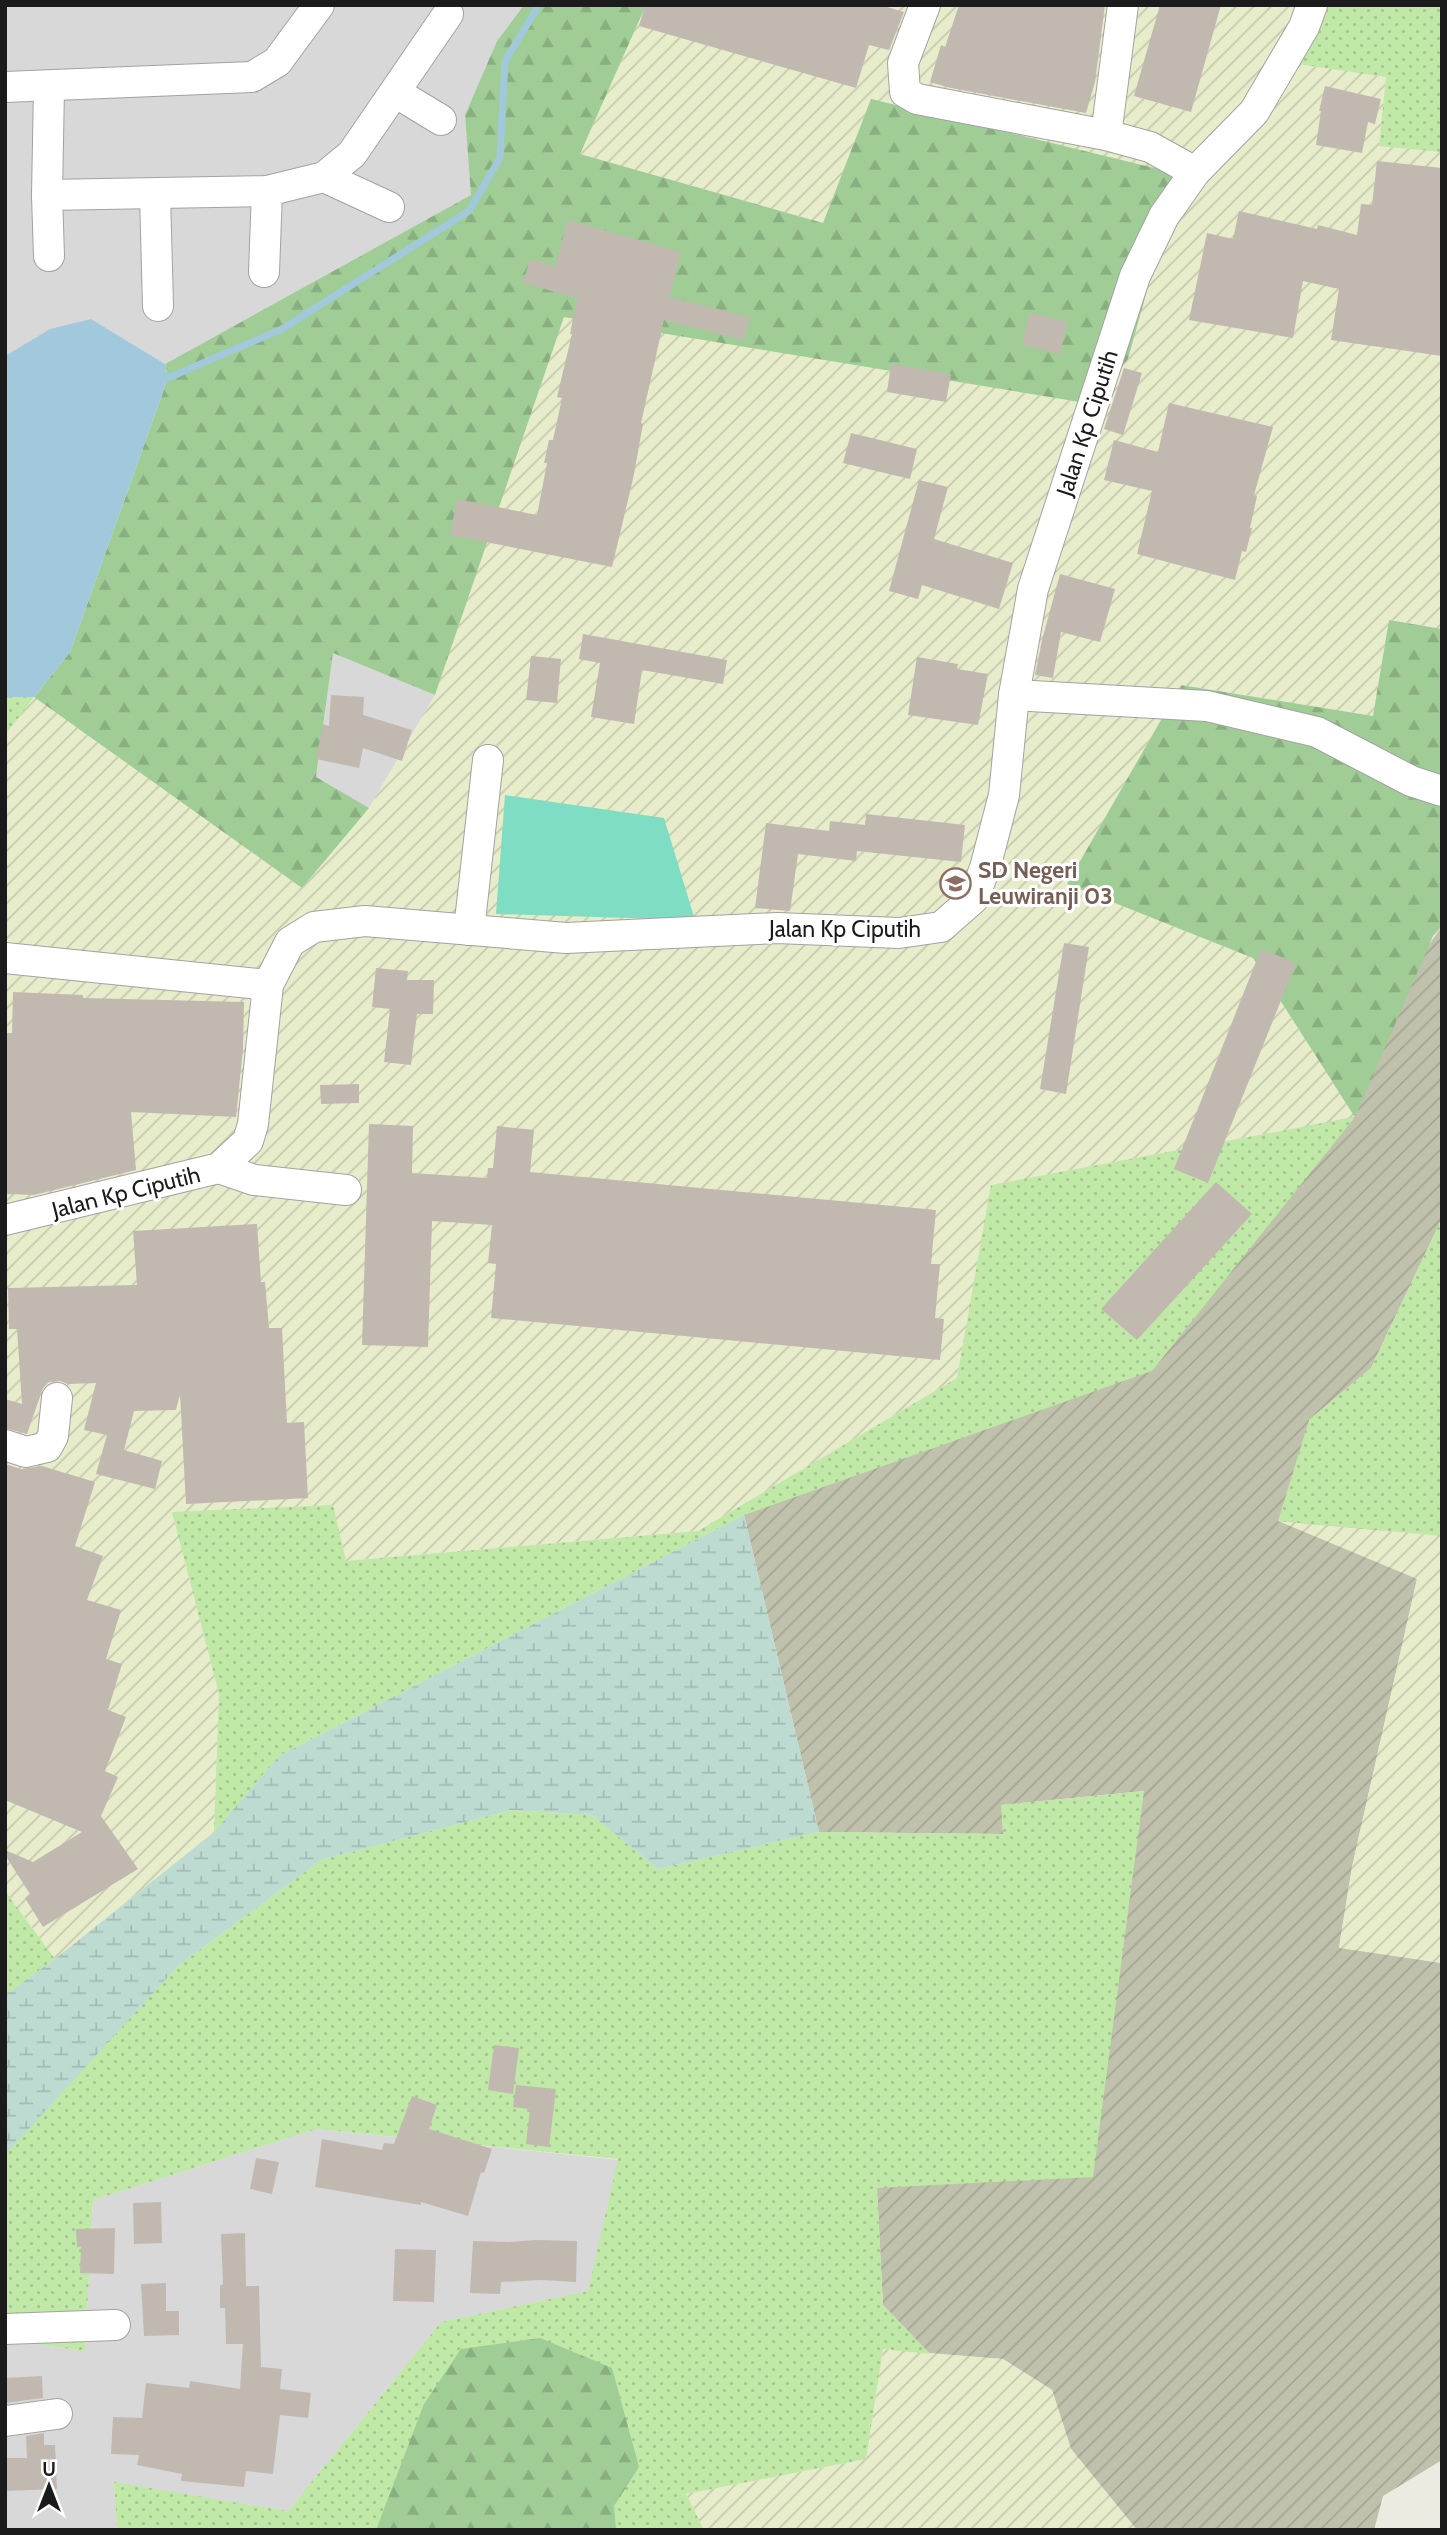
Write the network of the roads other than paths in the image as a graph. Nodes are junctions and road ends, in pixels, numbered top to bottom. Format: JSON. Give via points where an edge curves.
{"nodes":[{"id":1,"x":319,"y":5,"type":"edge"},
{"id":2,"x":925,"y":5,"type":"edge"},
{"id":3,"x":1123,"y":5,"type":"edge"},
{"id":4,"x":1312,"y":5,"type":"edge"},
{"id":5,"x":448,"y":14,"type":"dead end"},
{"id":6,"x":5,"y":87,"type":"edge"},
{"id":7,"x":49,"y":87,"type":"junction"},
{"id":8,"x":395,"y":92,"type":"junction"},
{"id":9,"x":441,"y":120,"type":"dead end"},
{"id":10,"x":1107,"y":135,"type":"junction"},
{"id":11,"x":1195,"y":172,"type":"junction"},
{"id":12,"x":324,"y":177,"type":"junction"},
{"id":13,"x":267,"y":191,"type":"junction"},
{"id":14,"x":155,"y":194,"type":"junction"},
{"id":15,"x":47,"y":195,"type":"junction"},
{"id":16,"x":389,"y":207,"type":"dead end"},
{"id":17,"x":49,"y":256,"type":"dead end"},
{"id":18,"x":264,"y":272,"type":"dead end"},
{"id":19,"x":158,"y":306,"type":"dead end"},
{"id":20,"x":1014,"y":695,"type":"junction"},
{"id":21,"x":488,"y":760,"type":"dead end"},
{"id":22,"x":1442,"y":792,"type":"edge"},
{"id":23,"x":469,"y":930,"type":"junction"},
{"id":24,"x":5,"y":958,"type":"edge"},
{"id":25,"x":268,"y":985,"type":"junction"},
{"id":26,"x":219,"y":1168,"type":"junction"},
{"id":27,"x":346,"y":1190,"type":"dead end"},
{"id":28,"x":5,"y":1220,"type":"edge"},
{"id":29,"x":57,"y":1398,"type":"dead end"},
{"id":30,"x":5,"y":1445,"type":"edge"},
{"id":31,"x":115,"y":2325,"type":"dead end"},
{"id":32,"x":5,"y":2329,"type":"edge"},
{"id":33,"x":57,"y":2414,"type":"dead end"},
{"id":34,"x":5,"y":2421,"type":"edge"}],
"edges":[{"from":1,"to":7,"type":"street","via":[[277,62],[252,76]]},
{"from":2,"to":10,"type":"street","via":[[903,63],[905,92],[917,99]]},
{"from":3,"to":10,"type":"street"},
{"from":4,"to":11,"type":"street","name":"Jalan Kp Ciputih","via":[[1254,112]]},
{"from":5,"to":8,"type":"street"},
{"from":6,"to":7,"type":"street"},
{"from":7,"to":15,"type":"street"},
{"from":8,"to":9,"type":"street"},
{"from":8,"to":12,"type":"street","via":[[352,155]]},
{"from":10,"to":11,"type":"street","via":[[1150,147]]},
{"from":11,"to":20,"type":"street","name":"Jalan Kp Ciputih","via":[[1164,216],[1135,276],[1033,589]]},
{"from":12,"to":13,"type":"street"},
{"from":12,"to":16,"type":"street"},
{"from":13,"to":14,"type":"street"},
{"from":13,"to":18,"type":"street"},
{"from":14,"to":15,"type":"street"},
{"from":14,"to":19,"type":"street"},
{"from":15,"to":17,"type":"street"},
{"from":20,"to":22,"type":"street","via":[[1207,706],[1317,732]]},
{"from":20,"to":23,"type":"street","name":"Jalan Kp Ciputih","via":[[1004,794],[985,868],[973,899],[941,927],[899,933],[777,928],[566,938]]},
{"from":21,"to":23,"type":"street"},
{"from":23,"to":25,"type":"street","name":"Jalan Kp Ciputih","via":[[365,922],[314,927],[290,942]]},
{"from":24,"to":25,"type":"street"},
{"from":25,"to":26,"type":"street","name":"Jalan Kp Ciputih","via":[[253,1124],[248,1141]]},
{"from":26,"to":27,"type":"street","via":[[254,1180]]},
{"from":26,"to":28,"type":"street","name":"Jalan Kp Ciputih"},
{"from":29,"to":30,"type":"street","via":[[54,1436],[47,1447],[26,1452]]},
{"from":31,"to":32,"type":"street"},
{"from":33,"to":34,"type":"street"}]}
